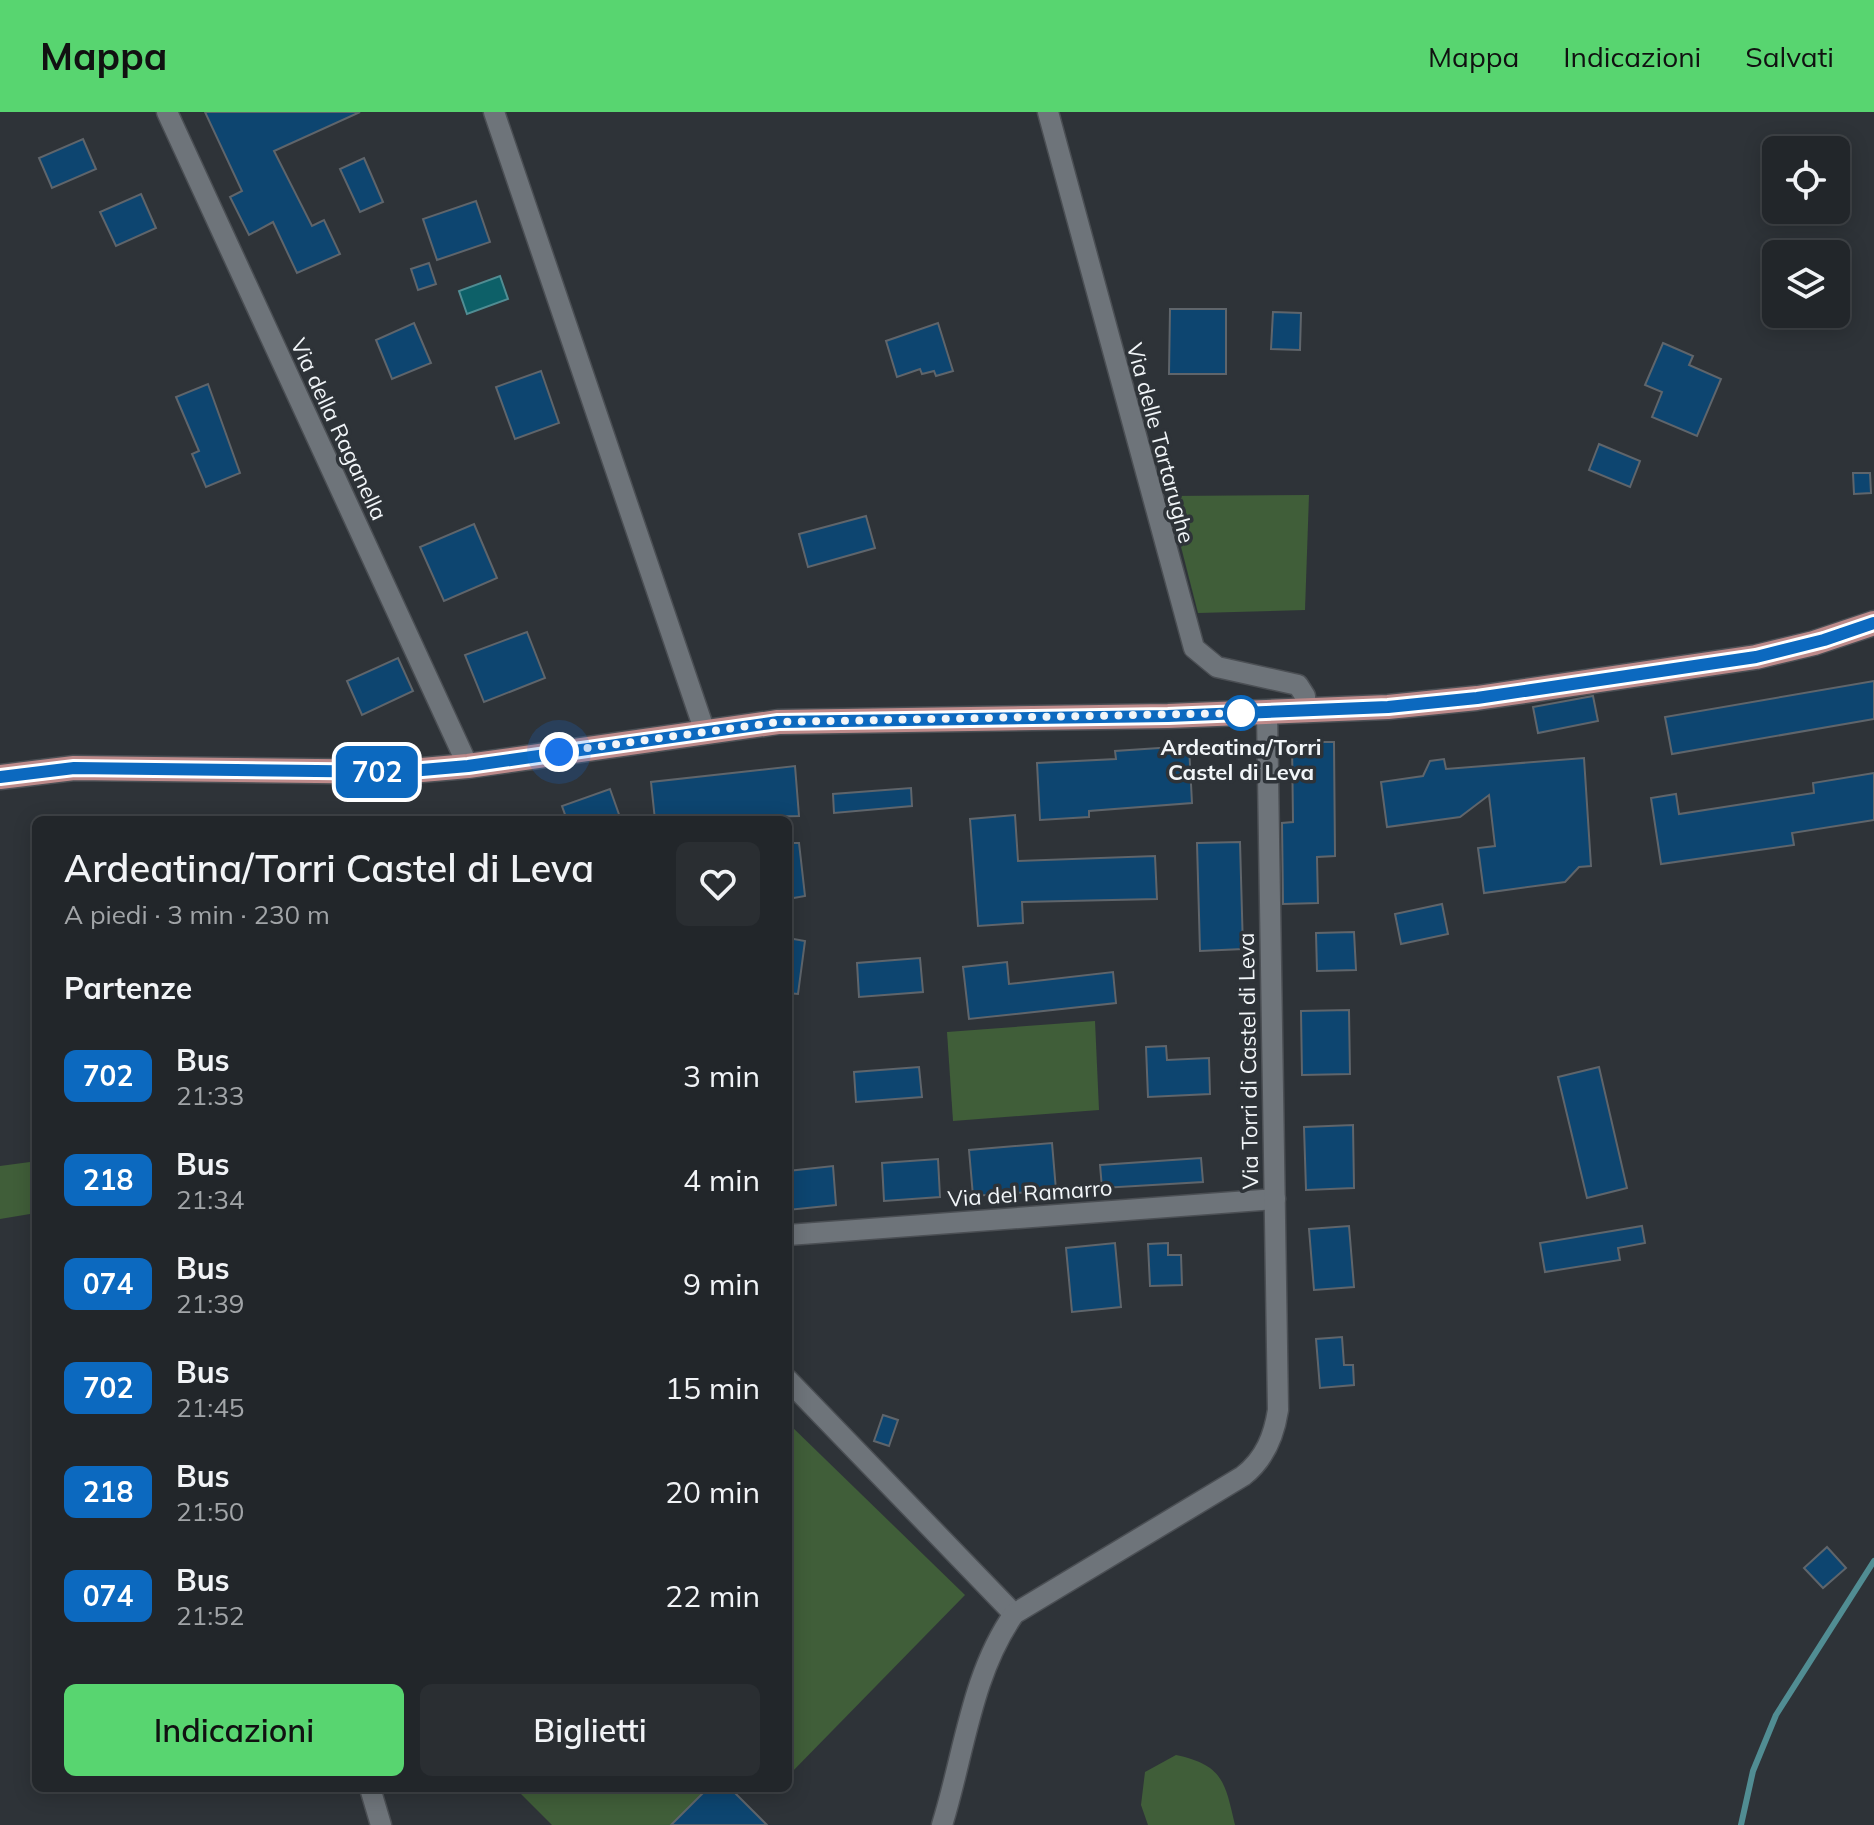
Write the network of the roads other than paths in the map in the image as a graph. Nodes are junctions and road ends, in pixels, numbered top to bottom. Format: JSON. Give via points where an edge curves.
{"nodes":[{"id":1,"x":167,"y":112,"type":"edge"},
{"id":2,"x":494,"y":112,"type":"edge"},
{"id":3,"x":1048,"y":112,"type":"edge"},
{"id":4,"x":1874,"y":623,"type":"edge"},
{"id":5,"x":1267,"y":712,"type":"junction"},
{"id":6,"x":1306,"y":712,"type":"junction"},
{"id":7,"x":705,"y":732,"type":"junction"},
{"id":8,"x":468,"y":766,"type":"junction"},
{"id":9,"x":0,"y":777,"type":"edge"},
{"id":10,"x":1275,"y":1199,"type":"junction"},
{"id":11,"x":792,"y":1235,"type":"edge"},
{"id":12,"x":792,"y":1384,"type":"edge"},
{"id":13,"x":1014,"y":1614,"type":"junction"},
{"id":14,"x":371,"y":1792,"type":"edge"},
{"id":15,"x":381,"y":1825,"type":"edge"},
{"id":16,"x":942,"y":1825,"type":"edge"}],
"edges":[{"from":1,"to":8,"type":"street","name":"Via della Raganella"},
{"from":2,"to":7,"type":"street"},
{"from":3,"to":6,"type":"street","name":"Via delle Tartarughe","via":[[1194,648],[1224,669],[1293,682],[1302,690]]},
{"from":4,"to":6,"type":"main road","via":[[1756,657],[1477,698]]},
{"from":5,"to":6,"type":"main road"},
{"from":5,"to":7,"type":"main road","via":[[843,719]]},
{"from":5,"to":10,"type":"street","name":"Via Torri di Castel di Leva"},
{"from":7,"to":8,"type":"main road"},
{"from":8,"to":9,"type":"main road","via":[[354,773],[74,768]]},
{"from":10,"to":11,"type":"street","name":"Via del Ramarro"},
{"from":10,"to":13,"type":"street","name":"Via Torri di Castel di Leva","via":[[1278,1410],[1268,1447],[1243,1476]]},
{"from":12,"to":13,"type":"street"},
{"from":13,"to":16,"type":"street","via":[[981,1681]]},
{"from":14,"to":15,"type":"street"}]}
